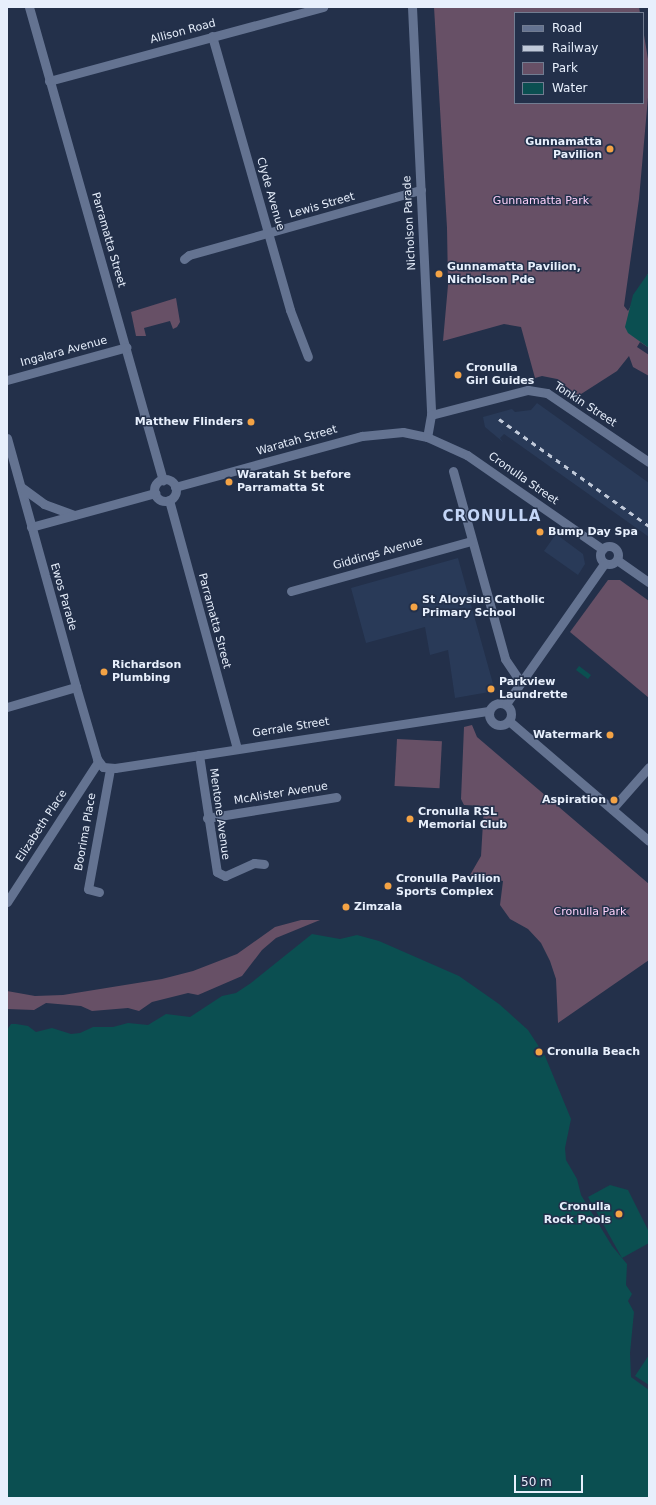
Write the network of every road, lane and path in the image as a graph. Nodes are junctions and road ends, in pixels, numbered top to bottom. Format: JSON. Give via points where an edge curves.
{"nodes":[{"id":1,"x":29,"y":7,"type":"edge"},
{"id":2,"x":323,"y":7,"type":"edge"},
{"id":3,"x":412,"y":7,"type":"edge"},
{"id":4,"x":212,"y":36,"type":"junction"},
{"id":5,"x":49,"y":82,"type":"junction"},
{"id":6,"x":421,"y":190,"type":"junction"},
{"id":7,"x":269,"y":234,"type":"junction"},
{"id":8,"x":184,"y":259,"type":"dead end"},
{"id":9,"x":127,"y":347,"type":"junction"},
{"id":10,"x":308,"y":357,"type":"dead end"},
{"id":11,"x":7,"y":380,"type":"edge"},
{"id":12,"x":431,"y":415,"type":"junction"},
{"id":13,"x":427,"y":437,"type":"junction"},
{"id":14,"x":7,"y":438,"type":"edge"},
{"id":15,"x":649,"y":462,"type":"edge"},
{"id":16,"x":453,"y":471,"type":"dead end"},
{"id":17,"x":163,"y":480,"type":"junction"},
{"id":18,"x":21,"y":487,"type":"junction"},
{"id":19,"x":176,"y":487,"type":"junction"},
{"id":20,"x":155,"y":493,"type":"junction"},
{"id":21,"x":169,"y":500,"type":"junction"},
{"id":22,"x":74,"y":515,"type":"junction"},
{"id":23,"x":31,"y":527,"type":"junction"},
{"id":24,"x":471,"y":541,"type":"junction"},
{"id":25,"x":602,"y":549,"type":"junction"},
{"id":26,"x":617,"y":560,"type":"junction"},
{"id":27,"x":604,"y":564,"type":"junction"},
{"id":28,"x":649,"y":582,"type":"edge"},
{"id":29,"x":291,"y":591,"type":"dead end"},
{"id":30,"x":520,"y":681,"type":"junction"},
{"id":31,"x":76,"y":687,"type":"junction"},
{"id":32,"x":506,"y":704,"type":"junction"},
{"id":33,"x":7,"y":707,"type":"edge"},
{"id":34,"x":489,"y":711,"type":"junction"},
{"id":35,"x":509,"y":721,"type":"junction"},
{"id":36,"x":237,"y":749,"type":"junction"},
{"id":37,"x":199,"y":755,"type":"junction"},
{"id":38,"x":98,"y":762,"type":"junction"},
{"id":39,"x":649,"y":767,"type":"edge"},
{"id":40,"x":110,"y":769,"type":"junction"},
{"id":41,"x":336,"y":797,"type":"dead end"},
{"id":42,"x":612,"y":809,"type":"junction"},
{"id":43,"x":207,"y":818,"type":"junction"},
{"id":44,"x":649,"y":841,"type":"edge"},
{"id":45,"x":264,"y":864,"type":"dead end"},
{"id":46,"x":99,"y":892,"type":"dead end"},
{"id":47,"x":7,"y":902,"type":"edge"}],
"edges":[{"from":1,"to":5,"type":"street","name":"Parramatta Street"},
{"from":2,"to":4,"type":"street","name":"Allison Road"},
{"from":3,"to":6,"type":"street","name":"Nicholson Parade"},
{"from":4,"to":5,"type":"street","name":"Allison Road"},
{"from":4,"to":7,"type":"street","name":"Clyde Avenue"},
{"from":5,"to":9,"type":"street","name":"Parramatta Street"},
{"from":6,"to":7,"type":"street","name":"Lewis Street"},
{"from":6,"to":12,"type":"street","name":"Nicholson Parade"},
{"from":7,"to":8,"type":"street","name":"Lewis Street","via":[[189,255]]},
{"from":7,"to":10,"type":"street","name":"Clyde Avenue","via":[[290,310]]},
{"from":9,"to":11,"type":"street","name":"Ingalara Avenue"},
{"from":9,"to":17,"type":"street","name":"Parramatta Street"},
{"from":12,"to":13,"type":"street","name":"Nicholson Parade"},
{"from":12,"to":15,"type":"street","name":"Tonkin Street","via":[[528,390],[547,393]]},
{"from":13,"to":19,"type":"street","name":"Waratah Street","via":[[403,432],[362,436]]},
{"from":13,"to":25,"type":"street","name":"Cronulla Street","via":[[467,455]]},
{"from":14,"to":18,"type":"street","name":"Ewos Parade"},
{"from":16,"to":24,"type":"street"},
{"from":17,"to":19,"type":"street","via":[[172,482]]},
{"from":17,"to":20,"type":"street","via":[[157,483]]},
{"from":18,"to":22,"type":"street","via":[[44,504]]},
{"from":18,"to":23,"type":"street","name":"Ewos Parade"},
{"from":19,"to":21,"type":"street","via":[[175,494]]},
{"from":20,"to":21,"type":"street","via":[[159,498]]},
{"from":20,"to":22,"type":"street"},
{"from":21,"to":36,"type":"street","name":"Parramatta Street"},
{"from":22,"to":23,"type":"street"},
{"from":23,"to":31,"type":"street","name":"Ewos Parade"},
{"from":24,"to":29,"type":"street","name":"Giddings Avenue"},
{"from":24,"to":30,"type":"street","via":[[505,659]]},
{"from":25,"to":26,"type":"street","via":[[613,547],[618,551]]},
{"from":25,"to":27,"type":"street","via":[[600,557]]},
{"from":26,"to":27,"type":"street","via":[[610,565]]},
{"from":26,"to":28,"type":"street"},
{"from":27,"to":30,"type":"street"},
{"from":30,"to":32,"type":"street"},
{"from":31,"to":33,"type":"street"},
{"from":31,"to":38,"type":"street","name":"Ewos Parade"},
{"from":32,"to":34,"type":"street","via":[[496,703]]},
{"from":32,"to":35,"type":"street","via":[[512,712]]},
{"from":34,"to":35,"type":"street","via":[[489,718],[494,723],[504,725]]},
{"from":34,"to":36,"type":"street","name":"Gerrale Street"},
{"from":35,"to":42,"type":"street"},
{"from":36,"to":37,"type":"street","name":"Gerrale Street"},
{"from":37,"to":40,"type":"street","name":"Gerrale Street"},
{"from":37,"to":43,"type":"street","name":"Mentone Avenue"},
{"from":38,"to":40,"type":"street"},
{"from":38,"to":47,"type":"street","name":"Elizabeth Place"},
{"from":39,"to":42,"type":"street"},
{"from":40,"to":46,"type":"street","name":"Boorima Place","via":[[88,889]]},
{"from":41,"to":43,"type":"street","name":"McAlister Avenue"},
{"from":42,"to":44,"type":"street"},
{"from":43,"to":45,"type":"street","name":"Mentone Avenue","via":[[218,874],[228,875],[254,863]]}]}
